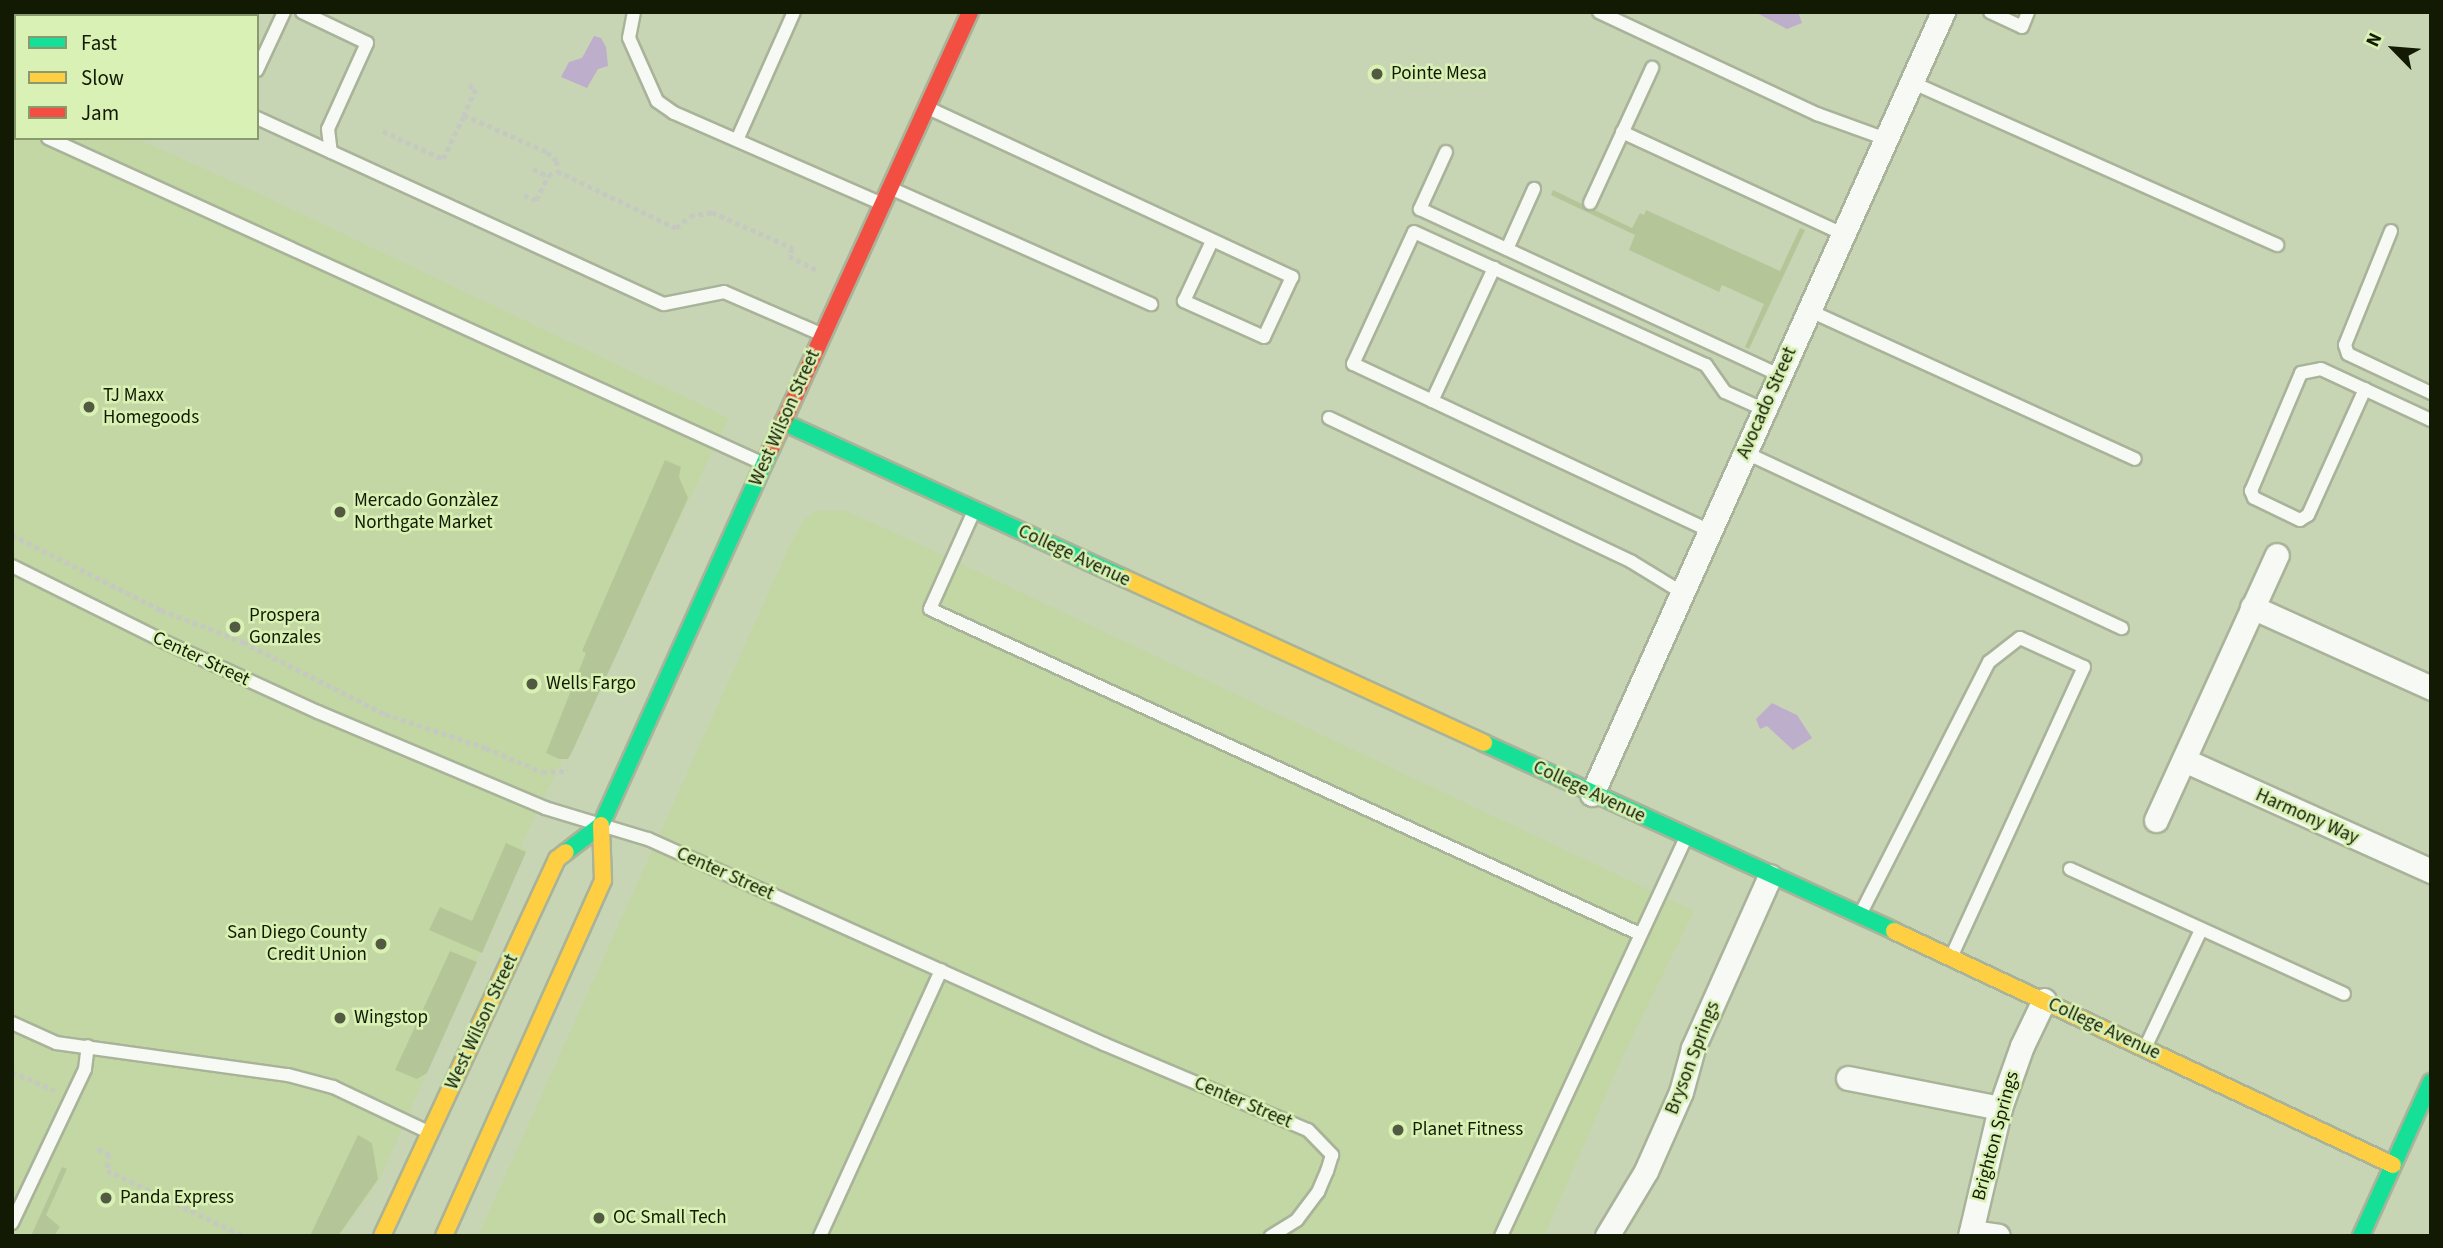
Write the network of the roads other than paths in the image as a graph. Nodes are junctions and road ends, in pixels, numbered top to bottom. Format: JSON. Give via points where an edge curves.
{"nodes":[{"id":1,"x":284,"y":12,"type":"edge"},
{"id":2,"x":302,"y":12,"type":"edge"},
{"id":3,"x":634,"y":12,"type":"edge"},
{"id":4,"x":794,"y":12,"type":"edge"},
{"id":5,"x":970,"y":12,"type":"edge"},
{"id":6,"x":1599,"y":12,"type":"edge"},
{"id":7,"x":1943,"y":12,"type":"edge"},
{"id":8,"x":1990,"y":12,"type":"edge"},
{"id":9,"x":2028,"y":12,"type":"edge"},
{"id":10,"x":1614,"y":15,"type":"edge"},
{"id":11,"x":259,"y":66,"type":"edge"},
{"id":12,"x":1652,"y":68,"type":"dead end"},
{"id":13,"x":1911,"y":82,"type":"junction"},
{"id":14,"x":926,"y":107,"type":"junction"},
{"id":15,"x":259,"y":119,"type":"edge"},
{"id":16,"x":1622,"y":132,"type":"junction"},
{"id":17,"x":1886,"y":139,"type":"junction"},
{"id":18,"x":52,"y":140,"type":"edge"},
{"id":19,"x":737,"y":140,"type":"junction"},
{"id":20,"x":331,"y":152,"type":"junction"},
{"id":21,"x":1446,"y":152,"type":"dead end"},
{"id":22,"x":890,"y":188,"type":"junction"},
{"id":23,"x":1534,"y":189,"type":"dead end"},
{"id":24,"x":1590,"y":203,"type":"dead end"},
{"id":25,"x":882,"y":204,"type":"junction"},
{"id":26,"x":2391,"y":231,"type":"dead end"},
{"id":27,"x":1843,"y":234,"type":"junction"},
{"id":28,"x":1212,"y":241,"type":"junction"},
{"id":29,"x":2277,"y":245,"type":"dead end"},
{"id":30,"x":1507,"y":249,"type":"junction"},
{"id":31,"x":1494,"y":268,"type":"junction"},
{"id":32,"x":1151,"y":304,"type":"dead end"},
{"id":33,"x":1808,"y":310,"type":"junction"},
{"id":34,"x":823,"y":335,"type":"junction"},
{"id":35,"x":1779,"y":375,"type":"junction"},
{"id":36,"x":2365,"y":389,"type":"junction"},
{"id":37,"x":2431,"y":393,"type":"edge"},
{"id":38,"x":1432,"y":401,"type":"junction"},
{"id":39,"x":1763,"y":409,"type":"junction"},
{"id":40,"x":1329,"y":418,"type":"dead end"},
{"id":41,"x":2431,"y":420,"type":"edge"},
{"id":42,"x":783,"y":422,"type":"junction"},
{"id":43,"x":1744,"y":452,"type":"junction"},
{"id":44,"x":2135,"y":459,"type":"dead end"},
{"id":45,"x":765,"y":464,"type":"junction"},
{"id":46,"x":974,"y":510,"type":"junction"},
{"id":47,"x":1708,"y":530,"type":"junction"},
{"id":48,"x":2277,"y":555,"type":"dead end"},
{"id":49,"x":12,"y":566,"type":"edge"},
{"id":50,"x":1681,"y":592,"type":"junction"},
{"id":51,"x":2252,"y":607,"type":"junction"},
{"id":52,"x":2122,"y":628,"type":"dead end"},
{"id":53,"x":2431,"y":688,"type":"edge"},
{"id":54,"x":2184,"y":760,"type":"junction"},
{"id":55,"x":1592,"y":794,"type":"junction"},
{"id":56,"x":2156,"y":820,"type":"dead end"},
{"id":57,"x":601,"y":825,"type":"junction"},
{"id":58,"x":1686,"y":837,"type":"junction"},
{"id":59,"x":2070,"y":869,"type":"dead end"},
{"id":60,"x":2431,"y":872,"type":"edge"},
{"id":61,"x":1770,"y":876,"type":"junction"},
{"id":62,"x":1860,"y":916,"type":"junction"},
{"id":63,"x":2201,"y":930,"type":"junction"},
{"id":64,"x":1640,"y":934,"type":"junction"},
{"id":65,"x":1951,"y":957,"type":"junction"},
{"id":66,"x":941,"y":970,"type":"junction"},
{"id":67,"x":2344,"y":994,"type":"dead end"},
{"id":68,"x":2044,"y":1000,"type":"junction"},
{"id":69,"x":12,"y":1023,"type":"edge"},
{"id":70,"x":88,"y":1046,"type":"junction"},
{"id":71,"x":2145,"y":1048,"type":"junction"},
{"id":72,"x":1848,"y":1078,"type":"dead end"},
{"id":73,"x":2431,"y":1082,"type":"edge"},
{"id":74,"x":2000,"y":1108,"type":"junction"},
{"id":75,"x":430,"y":1133,"type":"junction"},
{"id":76,"x":2393,"y":1165,"type":"junction"},
{"id":77,"x":12,"y":1223,"type":"edge"},
{"id":78,"x":1970,"y":1234,"type":"edge"},
{"id":79,"x":382,"y":1236,"type":"edge"},
{"id":80,"x":444,"y":1236,"type":"edge"},
{"id":81,"x":820,"y":1236,"type":"edge"},
{"id":82,"x":1271,"y":1236,"type":"edge"},
{"id":83,"x":1501,"y":1236,"type":"edge"},
{"id":84,"x":1607,"y":1236,"type":"edge"},
{"id":85,"x":1998,"y":1236,"type":"edge"},
{"id":86,"x":2361,"y":1236,"type":"edge"}],
"edges":[{"from":1,"to":11,"type":"lane"},
{"from":2,"to":20,"type":"lane","via":[[367,43],[328,129]]},
{"from":3,"to":19,"type":"lane","via":[[629,38],[657,101]]},
{"from":4,"to":19,"type":"lane"},
{"from":5,"to":14,"type":"street","name":"West Wilson Street"},
{"from":6,"to":10,"type":"lane"},
{"from":7,"to":13,"type":"street","name":"Avocado Street"},
{"from":8,"to":9,"type":"lane","via":[[2022,27]]},
{"from":10,"to":17,"type":"lane","via":[[1817,114]]},
{"from":12,"to":16,"type":"lane"},
{"from":13,"to":17,"type":"street","name":"Avocado Street"},
{"from":13,"to":29,"type":"lane"},
{"from":14,"to":22,"type":"street","name":"West Wilson Street"},
{"from":14,"to":28,"type":"lane"},
{"from":15,"to":20,"type":"lane"},
{"from":16,"to":24,"type":"lane"},
{"from":16,"to":27,"type":"lane"},
{"from":17,"to":27,"type":"street","name":"Avocado Street"},
{"from":18,"to":45,"type":"lane"},
{"from":19,"to":25,"type":"lane"},
{"from":20,"to":34,"type":"lane","via":[[664,304],[724,292]]},
{"from":21,"to":30,"type":"lane","via":[[1420,209]]},
{"from":22,"to":25,"type":"street","name":"West Wilson Street"},
{"from":22,"to":32,"type":"lane"},
{"from":23,"to":30,"type":"lane"},
{"from":25,"to":34,"type":"street","name":"West Wilson Street"},
{"from":26,"to":37,"type":"lane","via":[[2345,345],[2348,354]]},
{"from":27,"to":33,"type":"street","name":"Avocado Street"},
{"from":28,"to":28,"type":"lane","via":[[1292,277],[1264,337],[1184,301]]},
{"from":30,"to":35,"type":"lane"},
{"from":31,"to":38,"type":"lane"},
{"from":31,"to":38,"type":"lane","via":[[1414,232],[1353,364]]},
{"from":31,"to":39,"type":"lane","via":[[1706,365],[1725,392]]},
{"from":33,"to":35,"type":"street","name":"Avocado Street"},
{"from":33,"to":44,"type":"lane"},
{"from":34,"to":42,"type":"street","name":"West Wilson Street"},
{"from":35,"to":39,"type":"street","name":"Avocado Street"},
{"from":36,"to":36,"type":"lane","via":[[2308,515],[2300,520],[2254,498],[2251,491],[2301,373],[2321,369]]},
{"from":36,"to":41,"type":"lane"},
{"from":38,"to":47,"type":"lane"},
{"from":39,"to":43,"type":"street","name":"Avocado Street"},
{"from":40,"to":50,"type":"lane","via":[[1632,562]]},
{"from":42,"to":45,"type":"street","name":"West Wilson Street"},
{"from":42,"to":46,"type":"street","name":"College Avenue"},
{"from":43,"to":47,"type":"street","name":"Avocado Street"},
{"from":43,"to":52,"type":"lane"},
{"from":45,"to":57,"type":"street","name":"West Wilson Street"},
{"from":46,"to":55,"type":"street","name":"College Avenue"},
{"from":46,"to":64,"type":"lane","via":[[930,609]]},
{"from":47,"to":50,"type":"street","name":"Avocado Street"},
{"from":48,"to":51,"type":"street"},
{"from":49,"to":57,"type":"lane","name":"Center Street","via":[[305,706],[545,808]]},
{"from":50,"to":55,"type":"street","name":"Avocado Street"},
{"from":51,"to":53,"type":"street"},
{"from":51,"to":54,"type":"street"},
{"from":54,"to":56,"type":"street"},
{"from":54,"to":60,"type":"street","name":"Harmony Way"},
{"from":55,"to":58,"type":"street","name":"College Avenue"},
{"from":57,"to":66,"type":"lane","name":"Center Street","via":[[648,839]]},
{"from":57,"to":75,"type":"street","name":"West Wilson Street","via":[[557,859]]},
{"from":57,"to":80,"type":"street","name":"West Wilson Street","via":[[603,880]]},
{"from":58,"to":61,"type":"street","name":"College Avenue"},
{"from":58,"to":64,"type":"lane"},
{"from":59,"to":63,"type":"lane"},
{"from":61,"to":62,"type":"street","name":"College Avenue"},
{"from":61,"to":84,"type":"street","name":"Bryson Springs","via":[[1693,1048],[1681,1092],[1651,1160]]},
{"from":62,"to":65,"type":"street","name":"College Avenue"},
{"from":62,"to":65,"type":"lane","via":[[1989,662],[2020,638],[2084,667]]},
{"from":63,"to":67,"type":"lane"},
{"from":63,"to":71,"type":"lane"},
{"from":64,"to":83,"type":"lane"},
{"from":65,"to":68,"type":"street","name":"College Avenue"},
{"from":66,"to":81,"type":"lane"},
{"from":66,"to":82,"type":"lane","name":"Center Street","via":[[1308,1130],[1321,1140],[1332,1155],[1318,1192],[1297,1220]]},
{"from":68,"to":71,"type":"street","name":"College Avenue"},
{"from":68,"to":74,"type":"street","name":"Brighton Springs"},
{"from":69,"to":70,"type":"lane","via":[[56,1042]]},
{"from":70,"to":75,"type":"lane","via":[[288,1075],[333,1087]]},
{"from":70,"to":77,"type":"lane","via":[[85,1069]]},
{"from":71,"to":76,"type":"street","name":"College Avenue"},
{"from":72,"to":74,"type":"street"},
{"from":73,"to":76,"type":"street"},
{"from":74,"to":78,"type":"street","name":"Brighton Springs"},
{"from":75,"to":79,"type":"street","name":"West Wilson Street"},
{"from":76,"to":86,"type":"street"},
{"from":78,"to":85,"type":"street"}]}
